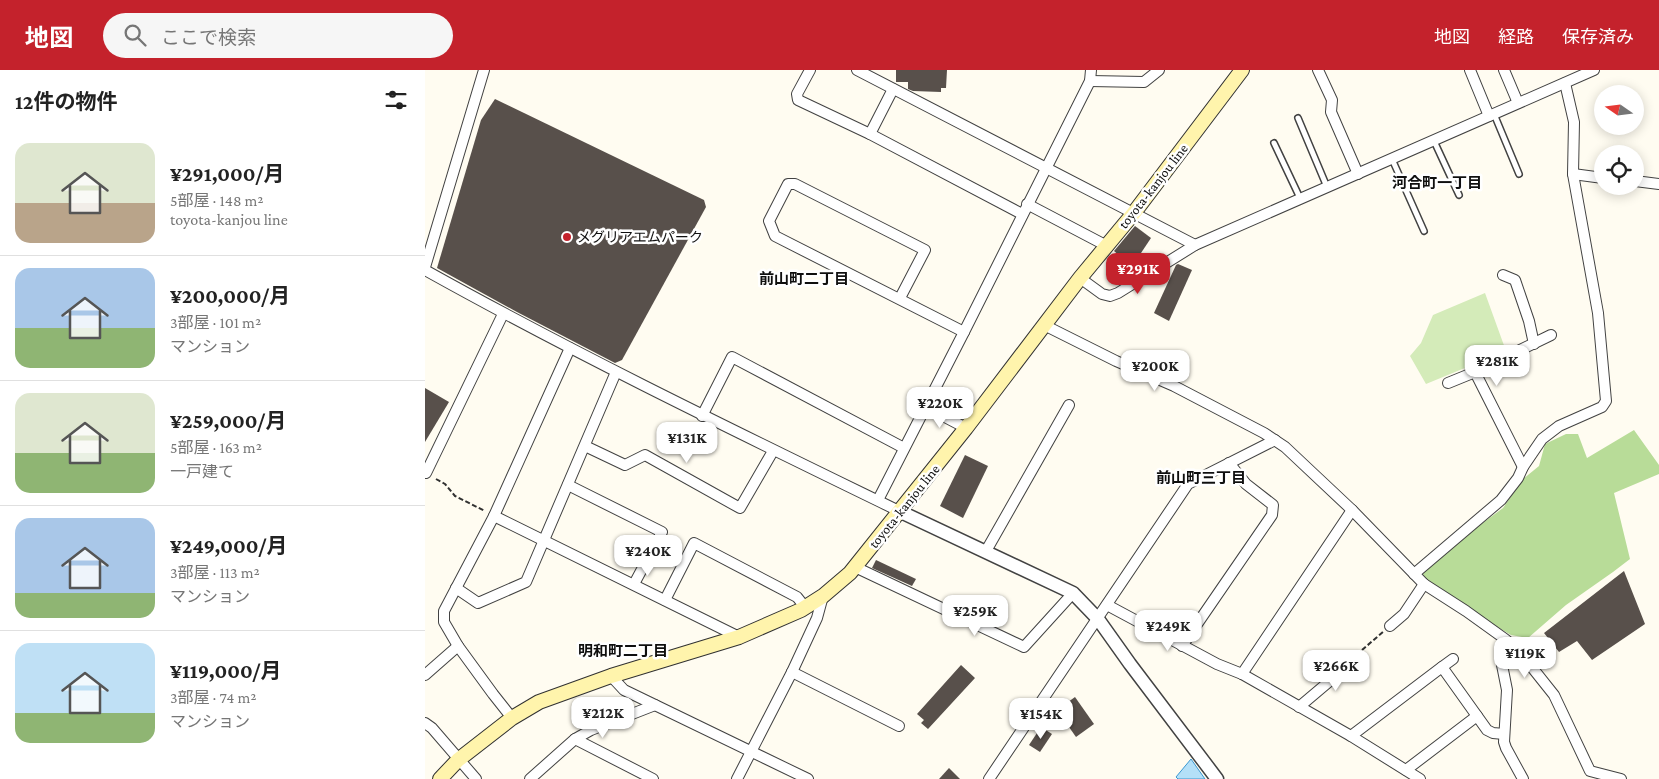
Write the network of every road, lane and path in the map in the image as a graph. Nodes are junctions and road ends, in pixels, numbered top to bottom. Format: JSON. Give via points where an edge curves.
{"nodes":[{"id":1,"x":484,"y":70,"type":"edge"},
{"id":2,"x":810,"y":70,"type":"edge"},
{"id":3,"x":857,"y":70,"type":"edge"},
{"id":4,"x":1159,"y":70,"type":"edge"},
{"id":5,"x":1242,"y":70,"type":"edge"},
{"id":6,"x":1318,"y":70,"type":"edge"},
{"id":7,"x":1470,"y":70,"type":"edge"},
{"id":8,"x":1504,"y":70,"type":"edge"},
{"id":9,"x":1594,"y":70,"type":"edge"},
{"id":10,"x":1091,"y":75,"type":"edge"},
{"id":11,"x":1570,"y":77,"type":"edge"},
{"id":12,"x":893,"y":89,"type":"junction"},
{"id":13,"x":1518,"y":103,"type":"junction"},
{"id":14,"x":1491,"y":115,"type":"junction"},
{"id":15,"x":1298,"y":118,"type":"dead end"},
{"id":16,"x":870,"y":134,"type":"junction"},
{"id":17,"x":1433,"y":140,"type":"junction"},
{"id":18,"x":1275,"y":143,"type":"dead end"},
{"id":19,"x":1391,"y":159,"type":"junction"},
{"id":20,"x":1045,"y":168,"type":"junction"},
{"id":21,"x":1358,"y":174,"type":"junction"},
{"id":22,"x":1519,"y":174,"type":"dead end"},
{"id":23,"x":1573,"y":174,"type":"junction"},
{"id":24,"x":1594,"y":177,"type":"edge"},
{"id":25,"x":1644,"y":183,"type":"edge"},
{"id":26,"x":1659,"y":184,"type":"edge"},
{"id":27,"x":1327,"y":187,"type":"junction"},
{"id":28,"x":1459,"y":195,"type":"dead end"},
{"id":29,"x":1301,"y":199,"type":"junction"},
{"id":30,"x":1027,"y":204,"type":"junction"},
{"id":31,"x":1022,"y":214,"type":"junction"},
{"id":32,"x":1133,"y":214,"type":"junction"},
{"id":33,"x":1424,"y":231,"type":"dead end"},
{"id":34,"x":1195,"y":245,"type":"junction"},
{"id":35,"x":1107,"y":246,"type":"junction"},
{"id":36,"x":425,"y":269,"type":"edge"},
{"id":37,"x":1503,"y":275,"type":"dead end"},
{"id":38,"x":1080,"y":278,"type":"junction"},
{"id":39,"x":900,"y":298,"type":"junction"},
{"id":40,"x":503,"y":314,"type":"junction"},
{"id":41,"x":1044,"y":325,"type":"junction"},
{"id":42,"x":964,"y":332,"type":"junction"},
{"id":43,"x":1551,"y":335,"type":"dead end"},
{"id":44,"x":1534,"y":344,"type":"junction"},
{"id":45,"x":570,"y":348,"type":"junction"},
{"id":46,"x":616,"y":372,"type":"junction"},
{"id":47,"x":1475,"y":372,"type":"junction"},
{"id":48,"x":1448,"y":384,"type":"dead end"},
{"id":49,"x":1069,"y":404,"type":"dead end"},
{"id":50,"x":926,"y":407,"type":"junction"},
{"id":51,"x":702,"y":416,"type":"junction"},
{"id":52,"x":967,"y":428,"type":"junction"},
{"id":53,"x":1275,"y":440,"type":"junction"},
{"id":54,"x":585,"y":446,"type":"junction"},
{"id":55,"x":904,"y":448,"type":"junction"},
{"id":56,"x":773,"y":450,"type":"junction"},
{"id":57,"x":1229,"y":463,"type":"junction"},
{"id":58,"x":1523,"y":467,"type":"junction"},
{"id":59,"x":426,"y":473,"type":"joint"},
{"id":60,"x":568,"y":484,"type":"junction"},
{"id":61,"x":877,"y":500,"type":"junction"},
{"id":62,"x":1352,"y":510,"type":"junction"},
{"id":63,"x":901,"y":512,"type":"junction"},
{"id":64,"x":494,"y":516,"type":"junction"},
{"id":65,"x":545,"y":541,"type":"junction"},
{"id":66,"x":987,"y":551,"type":"junction"},
{"id":67,"x":855,"y":567,"type":"junction"},
{"id":68,"x":1414,"y":574,"type":"junction"},
{"id":69,"x":634,"y":584,"type":"junction"},
{"id":70,"x":1424,"y":584,"type":"junction"},
{"id":71,"x":456,"y":588,"type":"junction"},
{"id":72,"x":1073,"y":593,"type":"junction"},
{"id":73,"x":823,"y":596,"type":"junction"},
{"id":74,"x":665,"y":600,"type":"junction"},
{"id":75,"x":1107,"y":605,"type":"junction"},
{"id":76,"x":805,"y":607,"type":"junction"},
{"id":77,"x":1098,"y":619,"type":"junction"},
{"id":78,"x":1390,"y":626,"type":"joint"},
{"id":79,"x":739,"y":638,"type":"junction"},
{"id":80,"x":1512,"y":644,"type":"junction"},
{"id":81,"x":458,"y":646,"type":"junction"},
{"id":82,"x":1182,"y":646,"type":"junction"},
{"id":83,"x":1357,"y":658,"type":"joint"},
{"id":84,"x":1453,"y":659,"type":"dead end"},
{"id":85,"x":1442,"y":667,"type":"junction"},
{"id":86,"x":792,"y":672,"type":"junction"},
{"id":87,"x":1242,"y":674,"type":"junction"},
{"id":88,"x":425,"y":675,"type":"edge"},
{"id":89,"x":611,"y":676,"type":"junction"},
{"id":90,"x":655,"y":705,"type":"junction"},
{"id":91,"x":1299,"y":707,"type":"junction"},
{"id":92,"x":1477,"y":716,"type":"junction"},
{"id":93,"x":512,"y":718,"type":"junction"},
{"id":94,"x":425,"y":723,"type":"edge"},
{"id":95,"x":899,"y":726,"type":"dead end"},
{"id":96,"x":1504,"y":734,"type":"junction"},
{"id":97,"x":1351,"y":736,"type":"junction"},
{"id":98,"x":575,"y":739,"type":"junction"},
{"id":99,"x":751,"y":751,"type":"junction"},
{"id":100,"x":458,"y":760,"type":"junction"},
{"id":101,"x":1406,"y":770,"type":"junction"},
{"id":102,"x":1588,"y":775,"type":"edge"},
{"id":103,"x":440,"y":779,"type":"edge"},
{"id":104,"x":477,"y":779,"type":"edge"},
{"id":105,"x":530,"y":779,"type":"edge"},
{"id":106,"x":653,"y":779,"type":"edge"},
{"id":107,"x":737,"y":779,"type":"edge"},
{"id":108,"x":808,"y":779,"type":"edge"},
{"id":109,"x":989,"y":779,"type":"edge"},
{"id":110,"x":1217,"y":779,"type":"edge"},
{"id":111,"x":1420,"y":779,"type":"edge"},
{"id":112,"x":1523,"y":779,"type":"edge"},
{"id":113,"x":1621,"y":779,"type":"edge"}],
"edges":[{"from":1,"to":36,"type":"street"},
{"from":2,"to":16,"type":"street","via":[[797,94],[798,100]]},
{"from":3,"to":12,"type":"street"},
{"from":4,"to":10,"type":"street","via":[[1144,82]]},
{"from":5,"to":32,"type":"main road","name":"toyota-kanjou line"},
{"from":6,"to":21,"type":"street","via":[[1332,100],[1331,112]]},
{"from":7,"to":14,"type":"street"},
{"from":8,"to":13,"type":"street"},
{"from":9,"to":11,"type":"street"},
{"from":10,"to":20,"type":"street"},
{"from":11,"to":13,"type":"street"},
{"from":11,"to":23,"type":"street","via":[[1574,122]]},
{"from":12,"to":16,"type":"street"},
{"from":12,"to":20,"type":"street"},
{"from":13,"to":14,"type":"street"},
{"from":14,"to":17,"type":"street"},
{"from":14,"to":22,"type":"lane"},
{"from":15,"to":27,"type":"lane"},
{"from":16,"to":31,"type":"street"},
{"from":17,"to":19,"type":"street"},
{"from":17,"to":28,"type":"lane"},
{"from":18,"to":29,"type":"lane"},
{"from":19,"to":21,"type":"street"},
{"from":19,"to":33,"type":"lane"},
{"from":20,"to":30,"type":"street"},
{"from":20,"to":32,"type":"street"},
{"from":21,"to":27,"type":"street"},
{"from":23,"to":24,"type":"street"},
{"from":23,"to":58,"type":"street","via":[[1598,313],[1606,401],[1602,407],[1559,426],[1542,439]]},
{"from":25,"to":26,"type":"street"},
{"from":27,"to":29,"type":"street"},
{"from":29,"to":34,"type":"street"},
{"from":30,"to":31,"type":"street"},
{"from":30,"to":35,"type":"street"},
{"from":31,"to":42,"type":"street"},
{"from":32,"to":34,"type":"street"},
{"from":32,"to":35,"type":"main road","name":"toyota-kanjou line"},
{"from":34,"to":38,"type":"street","via":[[1110,296]]},
{"from":35,"to":38,"type":"main road","name":"toyota-kanjou line"},
{"from":36,"to":40,"type":"street"},
{"from":37,"to":44,"type":"street","via":[[1515,280]]},
{"from":38,"to":41,"type":"main road","name":"toyota-kanjou line"},
{"from":39,"to":39,"type":"street","via":[[775,236],[769,221],[789,184],[795,184],[925,250]]},
{"from":39,"to":42,"type":"street"},
{"from":40,"to":45,"type":"street"},
{"from":40,"to":59,"type":"street"},
{"from":41,"to":52,"type":"main road","name":"toyota-kanjou line"},
{"from":41,"to":53,"type":"street","via":[[1173,386]]},
{"from":42,"to":50,"type":"street"},
{"from":43,"to":44,"type":"street"},
{"from":44,"to":47,"type":"street"},
{"from":45,"to":46,"type":"street"},
{"from":45,"to":64,"type":"street"},
{"from":46,"to":51,"type":"street"},
{"from":46,"to":54,"type":"street"},
{"from":47,"to":48,"type":"street"},
{"from":47,"to":58,"type":"street"},
{"from":49,"to":66,"type":"street"},
{"from":50,"to":52,"type":"street"},
{"from":50,"to":55,"type":"street"},
{"from":51,"to":55,"type":"street","via":[[732,357]]},
{"from":51,"to":56,"type":"street"},
{"from":52,"to":63,"type":"main road","name":"toyota-kanjou line"},
{"from":53,"to":57,"type":"street"},
{"from":53,"to":62,"type":"street"},
{"from":54,"to":56,"type":"street","via":[[625,465],[645,455],[740,508]]},
{"from":54,"to":60,"type":"street"},
{"from":55,"to":61,"type":"street"},
{"from":56,"to":61,"type":"street"},
{"from":57,"to":75,"type":"street","via":[[1188,484]]},
{"from":57,"to":82,"type":"street","via":[[1246,484],[1273,505],[1272,515]]},
{"from":58,"to":68,"type":"street","via":[[1501,500]]},
{"from":59,"to":64,"type":"path","via":[[445,484],[455,496]]},
{"from":60,"to":65,"type":"street"},
{"from":60,"to":69,"type":"street","via":[[662,532]]},
{"from":61,"to":63,"type":"street"},
{"from":62,"to":68,"type":"street"},
{"from":62,"to":87,"type":"street"},
{"from":63,"to":66,"type":"street"},
{"from":63,"to":67,"type":"main road","name":"toyota-kanjou line"},
{"from":64,"to":65,"type":"street"},
{"from":64,"to":71,"type":"street"},
{"from":65,"to":69,"type":"street"},
{"from":65,"to":71,"type":"street","via":[[526,582],[478,603]]},
{"from":66,"to":72,"type":"street"},
{"from":67,"to":72,"type":"street","via":[[1025,647]]},
{"from":67,"to":73,"type":"main road","name":"toyota-kanjou line"},
{"from":68,"to":70,"type":"street"},
{"from":69,"to":74,"type":"street"},
{"from":70,"to":78,"type":"street","via":[[1404,614]]},
{"from":70,"to":80,"type":"street"},
{"from":71,"to":81,"type":"street","via":[[444,611],[443,622]]},
{"from":72,"to":77,"type":"street"},
{"from":73,"to":76,"type":"main road","name":"toyota-kanjou line"},
{"from":73,"to":86,"type":"street","via":[[817,618]]},
{"from":74,"to":76,"type":"street","via":[[694,543],[797,597]]},
{"from":74,"to":79,"type":"street"},
{"from":75,"to":77,"type":"street"},
{"from":75,"to":82,"type":"street"},
{"from":76,"to":79,"type":"main road","name":"toyota-kanjou line"},
{"from":77,"to":109,"type":"street"},
{"from":77,"to":110,"type":"street"},
{"from":78,"to":83,"type":"path","via":[[1360,651]]},
{"from":79,"to":89,"type":"main road","name":"toyota-kanjou line"},
{"from":80,"to":96,"type":"street","via":[[1502,665],[1507,690]]},
{"from":80,"to":102,"type":"street","via":[[1554,695]]},
{"from":81,"to":88,"type":"street"},
{"from":81,"to":93,"type":"street"},
{"from":82,"to":87,"type":"street"},
{"from":83,"to":91,"type":"street"},
{"from":84,"to":85,"type":"street"},
{"from":85,"to":92,"type":"street"},
{"from":85,"to":97,"type":"street"},
{"from":86,"to":95,"type":"street"},
{"from":86,"to":99,"type":"street"},
{"from":87,"to":91,"type":"street"},
{"from":89,"to":90,"type":"street","via":[[624,690]]},
{"from":89,"to":93,"type":"main road","name":"toyota-kanjou line","via":[[539,702]]},
{"from":90,"to":98,"type":"street"},
{"from":90,"to":99,"type":"street"},
{"from":91,"to":97,"type":"street"},
{"from":92,"to":96,"type":"street","via":[[1487,730]]},
{"from":92,"to":101,"type":"street"},
{"from":93,"to":100,"type":"main road","name":"toyota-kanjou line"},
{"from":94,"to":100,"type":"street"},
{"from":96,"to":112,"type":"street","via":[[1506,748]]},
{"from":97,"to":101,"type":"street"},
{"from":98,"to":105,"type":"street"},
{"from":98,"to":106,"type":"street"},
{"from":99,"to":107,"type":"street"},
{"from":99,"to":108,"type":"street"},
{"from":100,"to":103,"type":"main road","name":"toyota-kanjou line"},
{"from":100,"to":104,"type":"street"},
{"from":101,"to":111,"type":"street"},
{"from":102,"to":113,"type":"street"}]}
